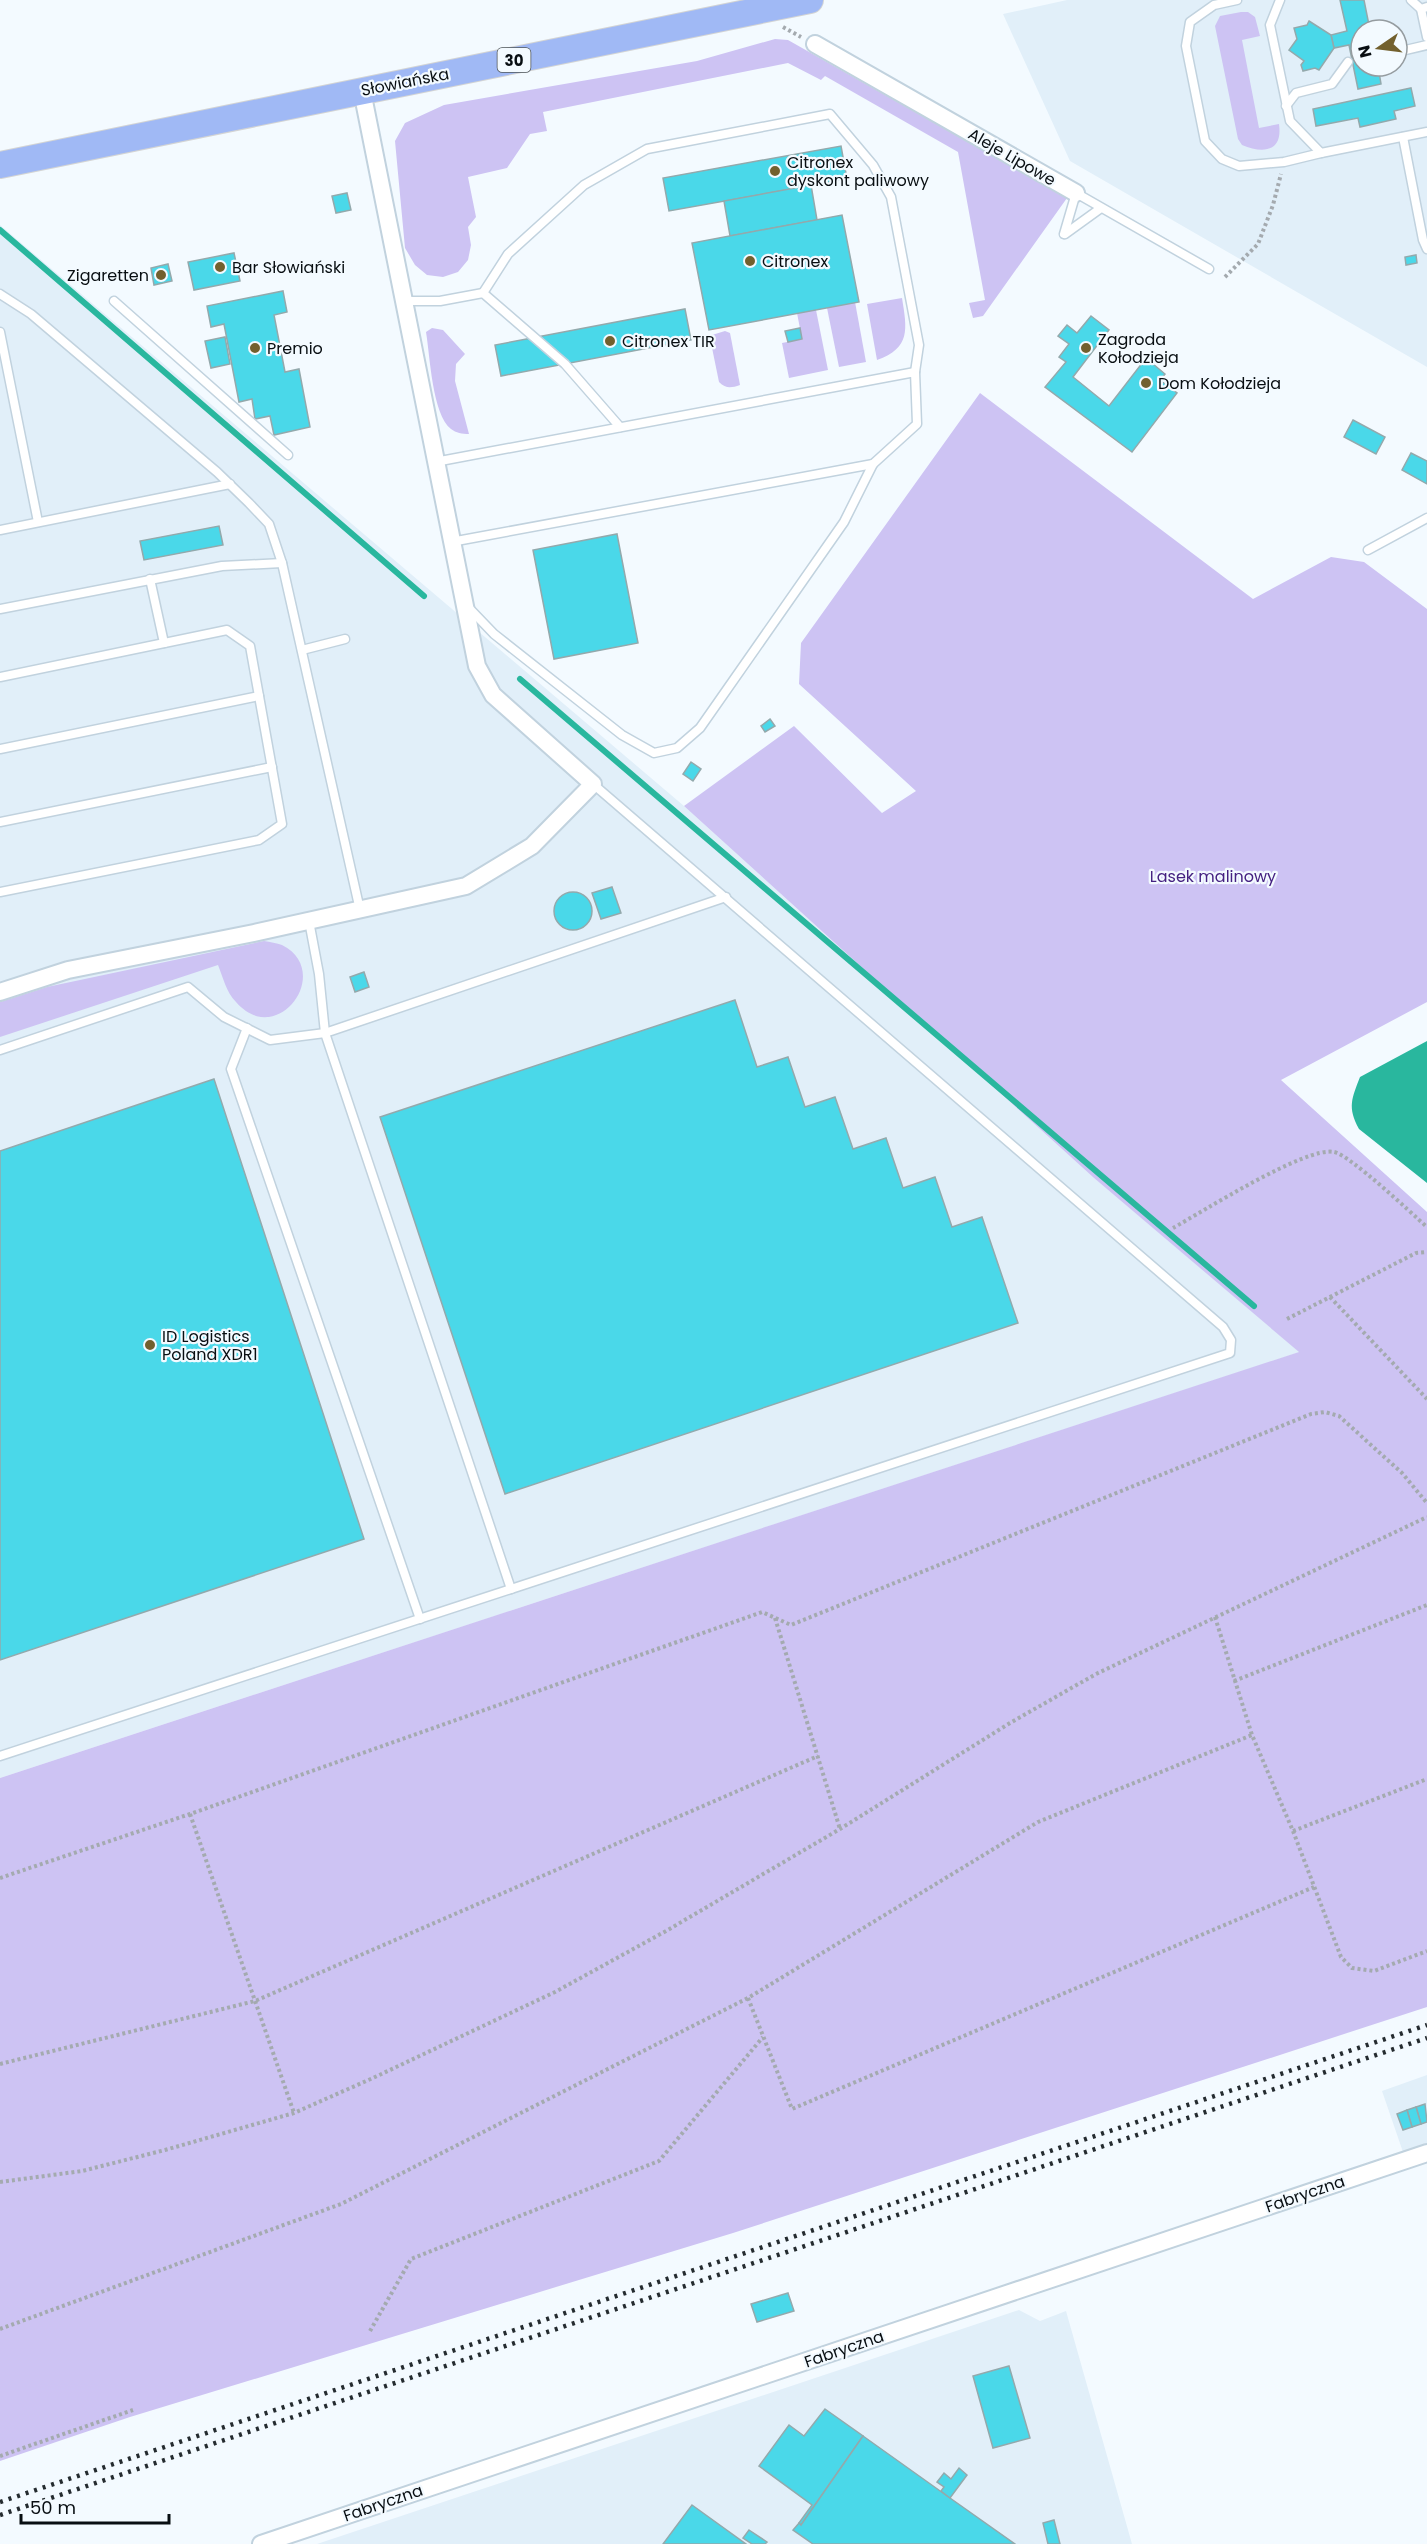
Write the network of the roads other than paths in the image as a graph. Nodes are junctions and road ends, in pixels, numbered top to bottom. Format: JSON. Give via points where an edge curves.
{"nodes":[{"id":1,"x":810,"y":0,"type":"edge"},
{"id":2,"x":1236,"y":0,"type":"edge"},
{"id":3,"x":1280,"y":0,"type":"edge"},
{"id":4,"x":1411,"y":0,"type":"edge"},
{"id":5,"x":1424,"y":8,"type":"edge"},
{"id":6,"x":1427,"y":37,"type":"edge"},
{"id":7,"x":814,"y":44,"type":"dead end"},
{"id":8,"x":1427,"y":45,"type":"edge"},
{"id":9,"x":1409,"y":49,"type":"edge"},
{"id":10,"x":1348,"y":62,"type":"dead end"},
{"id":11,"x":362,"y":91,"type":"junction"},
{"id":12,"x":1286,"y":106,"type":"junction"},
{"id":13,"x":1427,"y":132,"type":"edge"},
{"id":14,"x":1403,"y":137,"type":"junction"},
{"id":15,"x":1321,"y":153,"type":"junction"},
{"id":16,"x":0,"y":165,"type":"edge"},
{"id":17,"x":1076,"y":194,"type":"junction"},
{"id":18,"x":1101,"y":208,"type":"junction"},
{"id":19,"x":1427,"y":249,"type":"edge"},
{"id":20,"x":1209,"y":269,"type":"dead end"},
{"id":21,"x":483,"y":293,"type":"junction"},
{"id":22,"x":0,"y":294,"type":"edge"},
{"id":23,"x":114,"y":301,"type":"dead end"},
{"id":24,"x":403,"y":302,"type":"junction"},
{"id":25,"x":0,"y":332,"type":"edge"},
{"id":26,"x":915,"y":372,"type":"junction"},
{"id":27,"x":620,"y":427,"type":"junction"},
{"id":28,"x":288,"y":456,"type":"dead end"},
{"id":29,"x":435,"y":462,"type":"junction"},
{"id":30,"x":873,"y":465,"type":"junction"},
{"id":31,"x":230,"y":484,"type":"junction"},
{"id":32,"x":1427,"y":518,"type":"edge"},
{"id":33,"x":38,"y":522,"type":"junction"},
{"id":34,"x":0,"y":530,"type":"edge"},
{"id":35,"x":451,"y":542,"type":"junction"},
{"id":36,"x":1368,"y":550,"type":"dead end"},
{"id":37,"x":282,"y":562,"type":"junction"},
{"id":38,"x":150,"y":579,"type":"junction"},
{"id":39,"x":465,"y":604,"type":"junction"},
{"id":40,"x":0,"y":609,"type":"edge"},
{"id":41,"x":345,"y":639,"type":"dead end"},
{"id":42,"x":164,"y":643,"type":"junction"},
{"id":43,"x":302,"y":650,"type":"junction"},
{"id":44,"x":0,"y":677,"type":"edge"},
{"id":45,"x":259,"y":696,"type":"junction"},
{"id":46,"x":0,"y":749,"type":"edge"},
{"id":47,"x":272,"y":766,"type":"junction"},
{"id":48,"x":593,"y":784,"type":"junction"},
{"id":49,"x":0,"y":822,"type":"edge"},
{"id":50,"x":0,"y":892,"type":"edge"},
{"id":51,"x":726,"y":897,"type":"junction"},
{"id":52,"x":360,"y":910,"type":"junction"},
{"id":53,"x":309,"y":921,"type":"junction"},
{"id":54,"x":0,"y":992,"type":"edge"},
{"id":55,"x":247,"y":1028,"type":"junction"},
{"id":56,"x":325,"y":1033,"type":"junction"},
{"id":57,"x":0,"y":1050,"type":"edge"},
{"id":58,"x":511,"y":1589,"type":"junction"},
{"id":59,"x":420,"y":1619,"type":"junction"},
{"id":60,"x":0,"y":1756,"type":"edge"},
{"id":61,"x":1427,"y":2153,"type":"edge"},
{"id":62,"x":261,"y":2544,"type":"edge"}],
"edges":[{"from":1,"to":11,"type":"main road","name":"Słowiańska","number":"30"},
{"from":2,"to":15,"type":"lane","via":[[1214,5],[1190,22],[1186,46],[1205,141],[1222,159],[1239,166],[1284,162]]},
{"from":3,"to":12,"type":"lane","via":[[1270,25]]},
{"from":4,"to":5,"type":"lane"},
{"from":5,"to":6,"type":"lane"},
{"from":7,"to":17,"type":"street","name":"Aleje Lipowe"},
{"from":8,"to":9,"type":"lane"},
{"from":10,"to":12,"type":"lane","via":[[1332,84],[1296,93]]},
{"from":11,"to":16,"type":"main road","name":"Słowiańska","number":"30"},
{"from":11,"to":24,"type":"street"},
{"from":12,"to":15,"type":"lane","via":[[1290,121]]},
{"from":13,"to":14,"type":"lane"},
{"from":14,"to":15,"type":"lane"},
{"from":14,"to":19,"type":"lane"},
{"from":17,"to":18,"type":"lane","name":"Aleje Lipowe"},
{"from":17,"to":18,"type":"lane","via":[[1064,234]]},
{"from":18,"to":20,"type":"lane","name":"Aleje Lipowe"},
{"from":21,"to":24,"type":"lane","via":[[440,301]]},
{"from":21,"to":26,"type":"lane","via":[[508,254],[584,185],[647,149],[830,114],[873,165],[891,197],[919,345]]},
{"from":21,"to":27,"type":"lane","via":[[565,364]]},
{"from":22,"to":31,"type":"lane","via":[[31,314]]},
{"from":23,"to":28,"type":"lane"},
{"from":24,"to":29,"type":"street"},
{"from":25,"to":33,"type":"lane"},
{"from":26,"to":27,"type":"lane"},
{"from":26,"to":30,"type":"lane","via":[[917,424]]},
{"from":27,"to":29,"type":"lane"},
{"from":29,"to":35,"type":"street"},
{"from":30,"to":35,"type":"lane"},
{"from":30,"to":39,"type":"lane","via":[[844,522],[700,728],[677,748],[654,753],[622,735],[494,634]]},
{"from":31,"to":33,"type":"lane"},
{"from":31,"to":37,"type":"lane","via":[[269,524]]},
{"from":32,"to":36,"type":"lane"},
{"from":33,"to":34,"type":"lane"},
{"from":35,"to":39,"type":"street"},
{"from":37,"to":38,"type":"lane","via":[[222,566]]},
{"from":37,"to":43,"type":"lane"},
{"from":38,"to":40,"type":"lane"},
{"from":38,"to":42,"type":"lane"},
{"from":39,"to":48,"type":"street","via":[[477,666],[494,695]]},
{"from":41,"to":43,"type":"lane"},
{"from":42,"to":44,"type":"lane"},
{"from":42,"to":45,"type":"lane","via":[[227,630],[250,646]]},
{"from":43,"to":52,"type":"lane"},
{"from":45,"to":46,"type":"lane"},
{"from":45,"to":47,"type":"lane"},
{"from":47,"to":49,"type":"lane"},
{"from":47,"to":50,"type":"lane","via":[[282,824],[259,840]]},
{"from":48,"to":51,"type":"lane"},
{"from":48,"to":52,"type":"street","via":[[532,846],[466,886]]},
{"from":51,"to":56,"type":"lane"},
{"from":51,"to":58,"type":"lane","via":[[1223,1327],[1231,1340],[1230,1353]]},
{"from":52,"to":53,"type":"street"},
{"from":53,"to":54,"type":"street","via":[[68,970]]},
{"from":53,"to":56,"type":"lane"},
{"from":55,"to":56,"type":"lane","via":[[270,1040]]},
{"from":55,"to":57,"type":"lane","via":[[224,1017],[188,987]]},
{"from":55,"to":59,"type":"lane","via":[[231,1069]]},
{"from":56,"to":58,"type":"lane"},
{"from":58,"to":59,"type":"lane"},
{"from":59,"to":60,"type":"lane"},
{"from":61,"to":62,"type":"street","name":"Fabryczna"}]}
